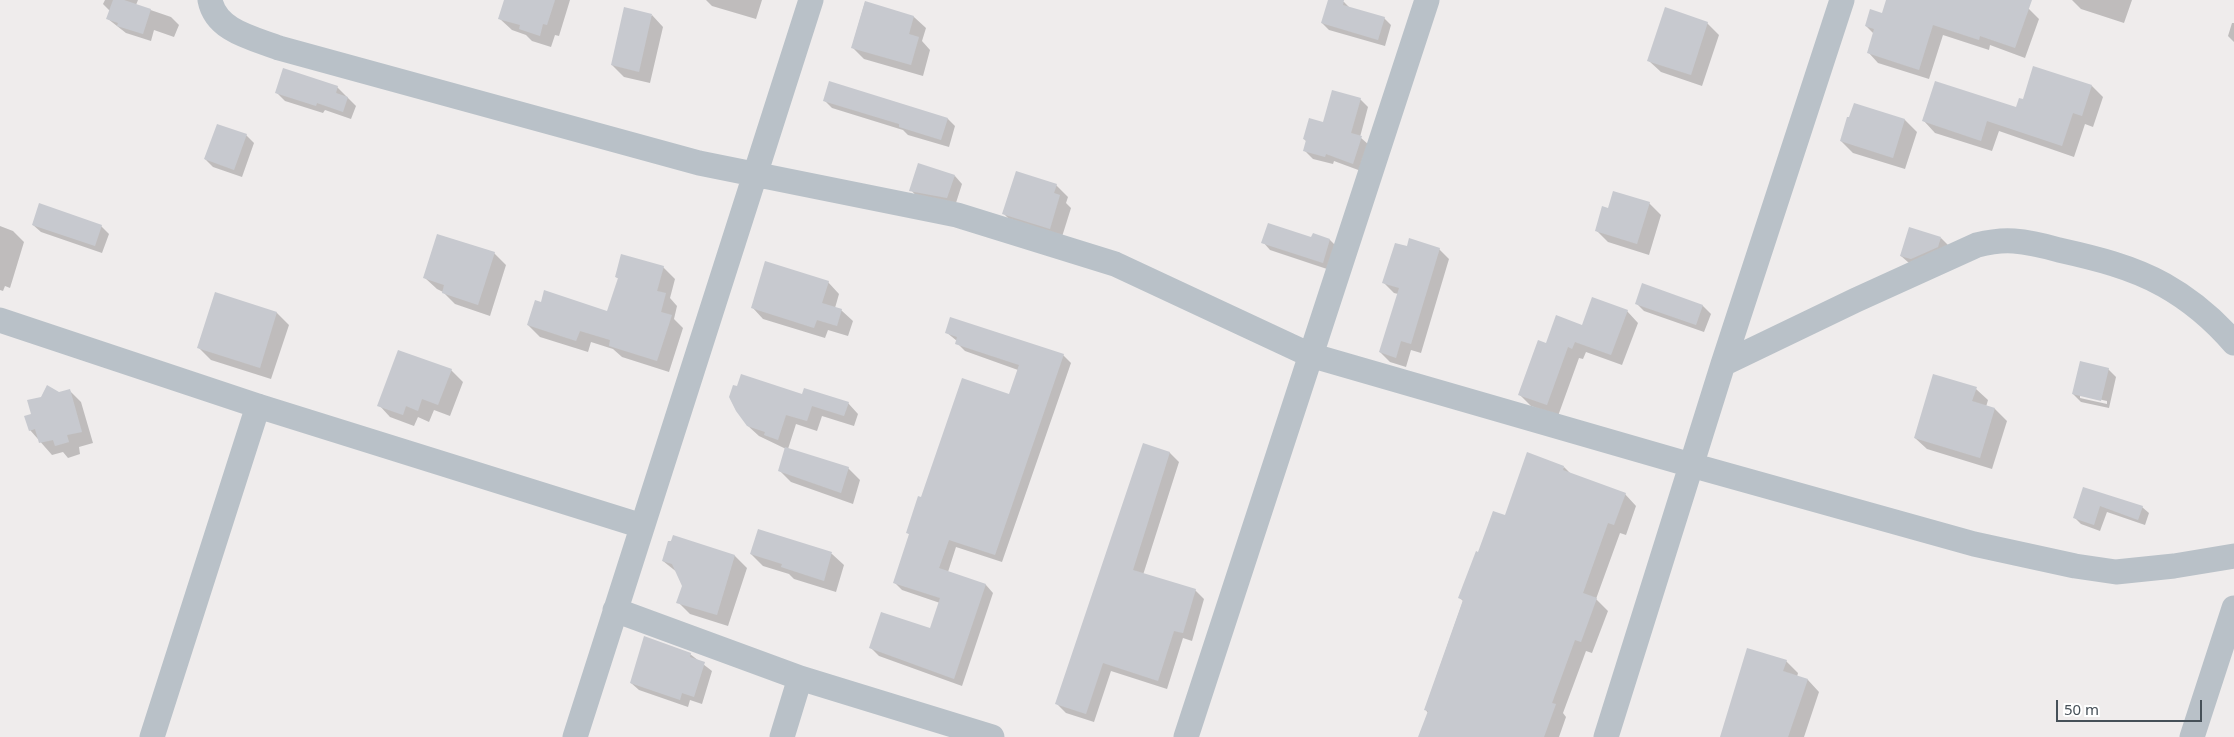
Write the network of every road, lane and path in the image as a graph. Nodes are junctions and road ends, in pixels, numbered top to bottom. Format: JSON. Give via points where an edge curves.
{"nodes":[{"id":1,"x":210,"y":0,"type":"edge"},
{"id":2,"x":811,"y":0,"type":"edge"},
{"id":3,"x":1427,"y":0,"type":"edge"},
{"id":4,"x":1842,"y":0,"type":"edge"},
{"id":5,"x":756,"y":173,"type":"junction"},
{"id":6,"x":0,"y":320,"type":"edge"},
{"id":7,"x":2234,"y":343,"type":"edge"},
{"id":8,"x":1310,"y":355,"type":"junction"},
{"id":9,"x":1723,"y":364,"type":"junction"},
{"id":10,"x":258,"y":406,"type":"junction"},
{"id":11,"x":1691,"y":465,"type":"junction"},
{"id":12,"x":642,"y":526,"type":"junction"},
{"id":13,"x":2234,"y":556,"type":"edge"},
{"id":14,"x":2234,"y":608,"type":"edge"},
{"id":15,"x":615,"y":610,"type":"junction"},
{"id":16,"x":800,"y":678,"type":"junction"},
{"id":17,"x":152,"y":737,"type":"edge"},
{"id":18,"x":575,"y":737,"type":"edge"},
{"id":19,"x":782,"y":737,"type":"edge"},
{"id":20,"x":992,"y":737,"type":"edge"},
{"id":21,"x":1186,"y":737,"type":"edge"},
{"id":22,"x":1606,"y":737,"type":"edge"},
{"id":23,"x":2192,"y":737,"type":"edge"}],
"edges":[{"from":1,"to":5,"type":"street","via":[[216,16],[226,27],[279,48],[699,163]]},
{"from":2,"to":5,"type":"street"},
{"from":3,"to":8,"type":"street"},
{"from":4,"to":9,"type":"street"},
{"from":5,"to":8,"type":"street","via":[[957,215],[1115,264]]},
{"from":5,"to":12,"type":"street"},
{"from":6,"to":10,"type":"street"},
{"from":7,"to":9,"type":"street","via":[[2222,329],[2165,285],[2085,256],[2013,240],[1977,246]]},
{"from":8,"to":11,"type":"street"},
{"from":8,"to":21,"type":"street"},
{"from":9,"to":11,"type":"street"},
{"from":10,"to":12,"type":"street"},
{"from":10,"to":17,"type":"street"},
{"from":11,"to":13,"type":"street","via":[[1974,544],[2075,566],[2116,572]]},
{"from":11,"to":22,"type":"street"},
{"from":12,"to":15,"type":"street"},
{"from":14,"to":23,"type":"street"},
{"from":15,"to":16,"type":"street"},
{"from":15,"to":18,"type":"street"},
{"from":16,"to":19,"type":"street"},
{"from":16,"to":20,"type":"street"}]}
